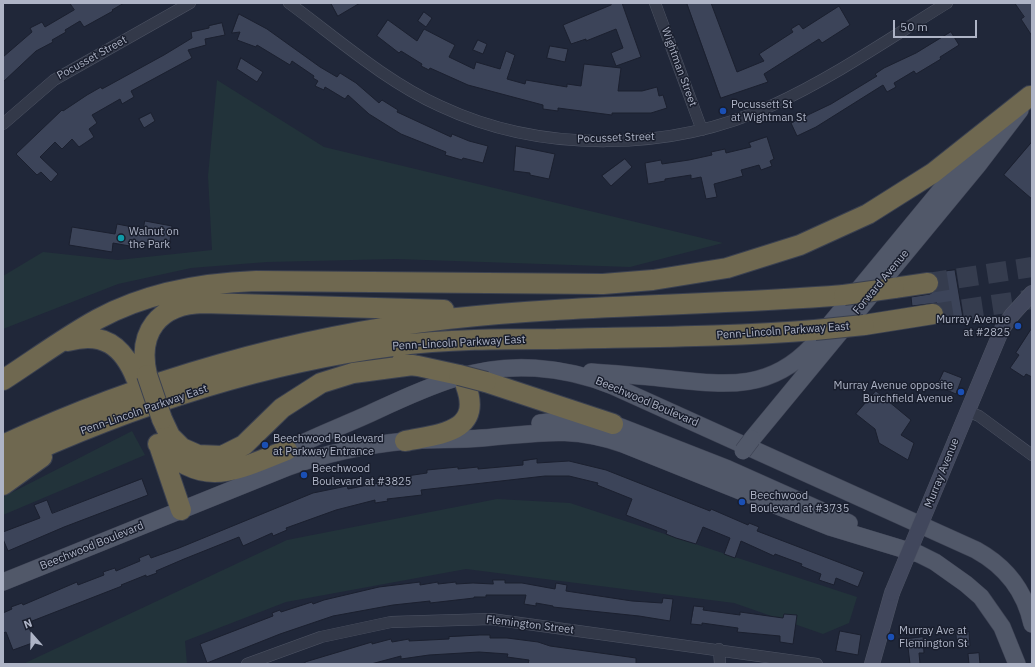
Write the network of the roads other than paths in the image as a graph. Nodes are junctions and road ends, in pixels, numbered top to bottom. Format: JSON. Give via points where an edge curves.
{"nodes":[{"id":1,"x":190,"y":3,"type":"edge"},
{"id":2,"x":289,"y":3,"type":"edge"},
{"id":3,"x":655,"y":3,"type":"edge"},
{"id":4,"x":946,"y":3,"type":"edge"},
{"id":5,"x":1031,"y":95,"type":"edge"},
{"id":6,"x":3,"y":124,"type":"edge"},
{"id":7,"x":702,"y":130,"type":"junction"},
{"id":8,"x":928,"y":283,"type":"tunnel mouth"},
{"id":9,"x":1032,"y":293,"type":"edge"},
{"id":10,"x":528,"y":312,"type":"junction"},
{"id":11,"x":933,"y":314,"type":"tunnel mouth"},
{"id":12,"x":58,"y":344,"type":"junction"},
{"id":13,"x":416,"y":365,"type":"junction"},
{"id":14,"x":288,"y":366,"type":"junction"},
{"id":15,"x":563,"y":370,"type":"junction"},
{"id":16,"x":141,"y":377,"type":"junction"},
{"id":17,"x":3,"y":380,"type":"edge"},
{"id":18,"x":463,"y":380,"type":"junction"},
{"id":19,"x":967,"y":411,"type":"junction"},
{"id":20,"x":156,"y":421,"type":"junction"},
{"id":21,"x":613,"y":424,"type":"junction"},
{"id":22,"x":94,"y":426,"type":"junction"},
{"id":23,"x":482,"y":438,"type":"junction"},
{"id":24,"x":406,"y":441,"type":"junction"},
{"id":25,"x":158,"y":444,"type":"junction"},
{"id":26,"x":3,"y":445,"type":"edge"},
{"id":27,"x":287,"y":450,"type":"junction"},
{"id":28,"x":1032,"y":455,"type":"edge"},
{"id":29,"x":3,"y":465,"type":"edge"},
{"id":30,"x":728,"y":469,"type":"junction"},
{"id":31,"x":3,"y":485,"type":"edge"},
{"id":32,"x":181,"y":510,"type":"junction"},
{"id":33,"x":919,"y":554,"type":"junction"},
{"id":34,"x":3,"y":582,"type":"edge"},
{"id":35,"x":1032,"y":624,"type":"edge"},
{"id":36,"x":719,"y":649,"type":"junction"},
{"id":37,"x":247,"y":664,"type":"edge"},
{"id":38,"x":720,"y":664,"type":"edge"},
{"id":39,"x":817,"y":664,"type":"edge"},
{"id":40,"x":872,"y":664,"type":"edge"},
{"id":41,"x":1017,"y":664,"type":"edge"}],
"edges":[{"from":1,"to":6,"type":"street","name":"Pocusset Street","via":[[54,80]]},
{"from":2,"to":7,"type":"street","name":"Pocusset Street","via":[[393,80],[440,106],[491,126],[536,136],[587,141],[640,139]]},
{"from":3,"to":7,"type":"street","name":"Wightman Street"},
{"from":4,"to":7,"type":"street","name":"Pocusset Street","via":[[815,84],[772,105]]},
{"from":5,"to":12,"type":"highway","via":[[933,173],[868,214],[800,245],[727,268],[666,279],[603,284],[264,281],[220,283],[183,289],[140,301],[99,319]]},
{"from":5,"to":15,"type":"main road","via":[[968,157],[812,346],[788,367],[760,379],[732,384]]},
{"from":5,"to":30,"type":"main road","name":"Forward Avenue","via":[[978,165]]},
{"from":8,"to":10,"type":"highway","name":"Penn-Lincoln Parkway East","bridge":true,"via":[[844,295],[738,303]]},
{"from":9,"to":19,"type":"main road","name":"Murray Avenue","via":[[1002,329]]},
{"from":10,"to":16,"type":"highway","via":[[186,305],[163,315],[148,333]]},
{"from":10,"to":26,"type":"highway","name":"Penn-Lincoln Parkway East","via":[[446,319],[392,327],[250,356],[126,395]]},
{"from":11,"to":14,"type":"highway","name":"Penn-Lincoln Parkway East","bridge":true,"via":[[815,330],[683,336],[442,341],[368,350]]},
{"from":12,"to":16,"type":"highway","via":[[85,337],[108,342],[125,356]]},
{"from":12,"to":17,"type":"highway"},
{"from":13,"to":14,"type":"highway","via":[[349,362]]},
{"from":13,"to":18,"type":"highway"},
{"from":13,"to":20,"type":"highway","via":[[352,373],[321,383],[282,408],[244,445],[222,456],[198,455],[182,448]]},
{"from":14,"to":22,"type":"highway","name":"Penn-Lincoln Parkway East","via":[[170,399]]},
{"from":15,"to":27,"type":"main road","name":"Beechwood Boulevard","via":[[502,369],[456,378],[427,388]]},
{"from":15,"to":35,"type":"main road","name":"Beechwood Boulevard","via":[[620,389],[976,550],[994,562],[1017,586]]},
{"from":16,"to":20,"type":"highway","bridge":true},
{"from":18,"to":21,"type":"highway","bridge":true,"via":[[486,382]]},
{"from":18,"to":24,"type":"highway","via":[[471,407],[462,424],[450,430]]},
{"from":19,"to":28,"type":"street","via":[[979,416]]},
{"from":19,"to":40,"type":"main road","name":"Murray Avenue","bridge":true,"via":[[892,593]]},
{"from":20,"to":25,"type":"highway"},
{"from":21,"to":23,"type":"main road","via":[[559,420],[537,423]]},
{"from":21,"to":30,"type":"main road"},
{"from":22,"to":29,"type":"highway","name":"Penn-Lincoln Parkway East"},
{"from":22,"to":31,"type":"highway","via":[[58,446]]},
{"from":23,"to":24,"type":"main road","name":"Beechwood Boulevard"},
{"from":23,"to":33,"type":"main road","name":"Beechwood Boulevard","via":[[557,431],[598,437],[630,447],[830,527]]},
{"from":24,"to":32,"type":"main road","name":"Beechwood Boulevard","via":[[353,449],[306,460]]},
{"from":25,"to":27,"type":"highway","via":[[178,462],[188,467],[217,473],[235,470]]},
{"from":25,"to":32,"type":"highway"},
{"from":27,"to":32,"type":"main road","name":"Beechwood Boulevard"},
{"from":30,"to":33,"type":"main road"},
{"from":32,"to":34,"type":"main road","name":"Beechwood Boulevard"},
{"from":33,"to":41,"type":"main road","name":"Beechwood Boulevard","via":[[951,572],[980,597],[1002,627]]},
{"from":36,"to":37,"type":"street","name":"Flemington Street","via":[[491,619],[391,622],[321,637]]},
{"from":36,"to":38,"type":"street"},
{"from":36,"to":39,"type":"street","name":"Flemington Street"}]}
